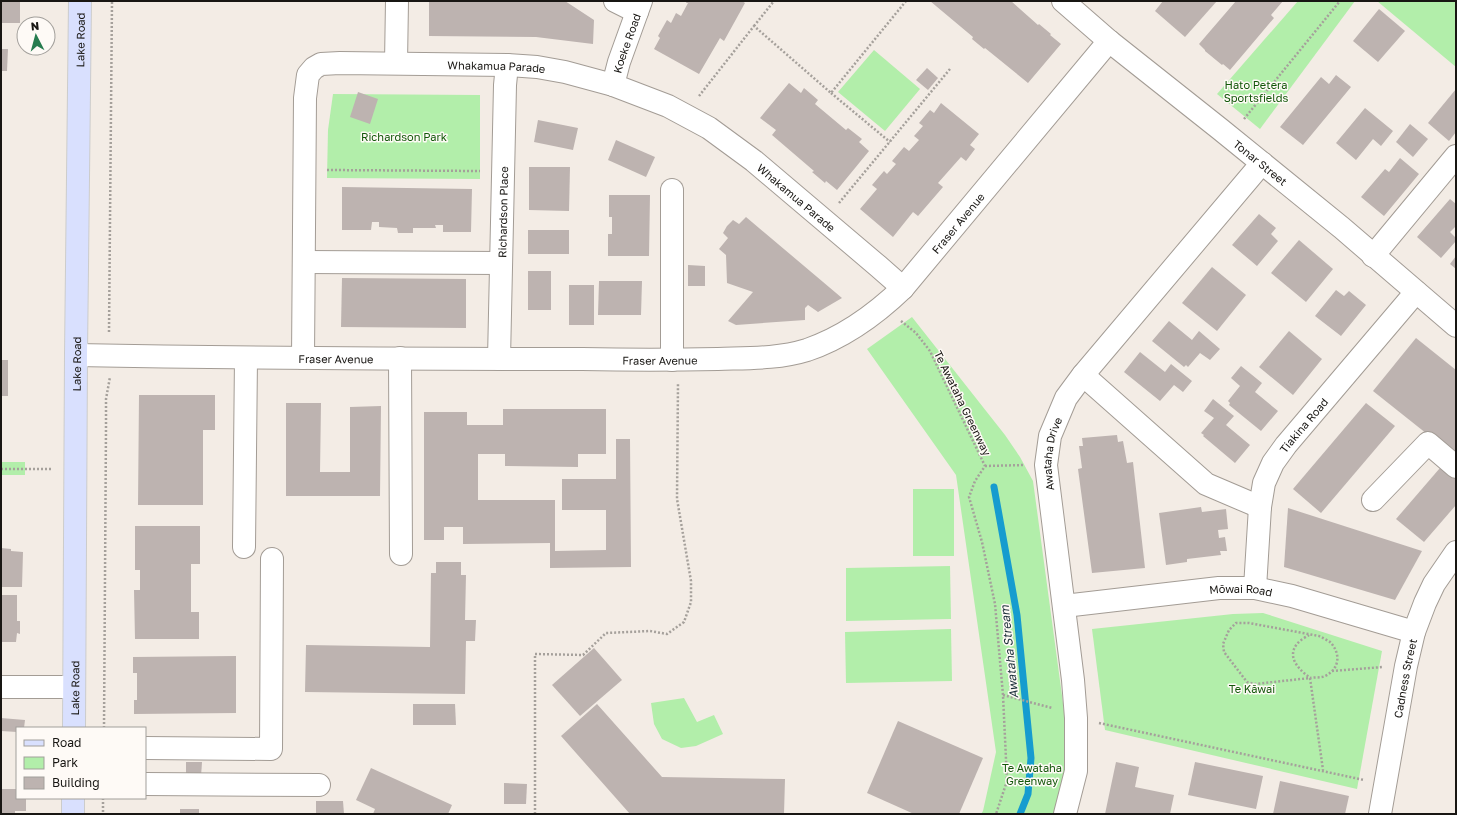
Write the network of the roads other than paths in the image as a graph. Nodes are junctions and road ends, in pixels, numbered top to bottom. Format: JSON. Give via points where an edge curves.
{"nodes":[{"id":1,"x":80,"y":1,"type":"edge"},
{"id":2,"x":397,"y":1,"type":"edge"},
{"id":3,"x":615,"y":1,"type":"edge"},
{"id":4,"x":1063,"y":1,"type":"edge"},
{"id":5,"x":639,"y":7,"type":"edge"},
{"id":6,"x":1109,"y":41,"type":"junction"},
{"id":7,"x":396,"y":63,"type":"junction"},
{"id":8,"x":507,"y":65,"type":"junction"},
{"id":9,"x":612,"y":85,"type":"junction"},
{"id":10,"x":1456,"y":156,"type":"edge"},
{"id":11,"x":1262,"y":163,"type":"junction"},
{"id":12,"x":672,"y":190,"type":"dead end"},
{"id":13,"x":1373,"y":256,"type":"junction"},
{"id":14,"x":304,"y":262,"type":"junction"},
{"id":15,"x":501,"y":263,"type":"junction"},
{"id":16,"x":903,"y":288,"type":"junction"},
{"id":17,"x":1416,"y":292,"type":"junction"},
{"id":18,"x":1456,"y":326,"type":"edge"},
{"id":19,"x":76,"y":355,"type":"junction"},
{"id":20,"x":246,"y":358,"type":"junction"},
{"id":21,"x":303,"y":358,"type":"junction"},
{"id":22,"x":400,"y":358,"type":"junction"},
{"id":23,"x":500,"y":359,"type":"junction"},
{"id":24,"x":675,"y":370,"type":"junction"},
{"id":25,"x":1083,"y":376,"type":"junction"},
{"id":26,"x":1456,"y":467,"type":"edge"},
{"id":27,"x":1373,"y":500,"type":"dead end"},
{"id":28,"x":1260,"y":507,"type":"junction"},
{"id":29,"x":244,"y":547,"type":"dead end"},
{"id":30,"x":1456,"y":552,"type":"edge"},
{"id":31,"x":401,"y":554,"type":"dead end"},
{"id":32,"x":272,"y":559,"type":"dead end"},
{"id":33,"x":1255,"y":588,"type":"junction"},
{"id":34,"x":1064,"y":606,"type":"junction"},
{"id":35,"x":1414,"y":632,"type":"junction"},
{"id":36,"x":1,"y":687,"type":"edge"},
{"id":37,"x":74,"y":687,"type":"junction"},
{"id":38,"x":74,"y":727,"type":"edge"},
{"id":39,"x":146,"y":748,"type":"edge"},
{"id":40,"x":146,"y":784,"type":"edge"},
{"id":41,"x":319,"y":785,"type":"dead end"},
{"id":42,"x":73,"y":799,"type":"edge"},
{"id":43,"x":73,"y":814,"type":"edge"},
{"id":44,"x":1065,"y":814,"type":"edge"},
{"id":45,"x":1380,"y":814,"type":"edge"}],
"edges":[{"from":1,"to":19,"type":"main road","name":"Lake Road"},
{"from":2,"to":7,"type":"street"},
{"from":3,"to":5,"type":"street"},
{"from":4,"to":6,"type":"street","name":"Tonar Street"},
{"from":5,"to":9,"type":"street","name":"Koeke Road"},
{"from":6,"to":11,"type":"street","name":"Tonar Street"},
{"from":6,"to":16,"type":"street","name":"Fraser Avenue"},
{"from":7,"to":8,"type":"street","name":"Whakamua Parade"},
{"from":7,"to":14,"type":"street","name":"Whakamua Parade","via":[[321,64],[308,75],[305,98]]},
{"from":8,"to":9,"type":"street","name":"Whakamua Parade","via":[[565,72]]},
{"from":8,"to":15,"type":"street","name":"Richardson Place"},
{"from":9,"to":16,"type":"street","name":"Whakamua Parade","via":[[668,106],[708,128],[754,161]]},
{"from":10,"to":13,"type":"street"},
{"from":11,"to":13,"type":"street","name":"Tonar Street"},
{"from":11,"to":25,"type":"street","name":"Awataha Drive"},
{"from":12,"to":24,"type":"street"},
{"from":13,"to":17,"type":"street","name":"Tonar Street"},
{"from":14,"to":15,"type":"street"},
{"from":14,"to":21,"type":"street","name":"Whakamua Parade"},
{"from":15,"to":23,"type":"street","name":"Richardson Place"},
{"from":16,"to":24,"type":"street","name":"Fraser Avenue","via":[[862,321],[806,350]]},
{"from":17,"to":18,"type":"street","name":"Tonar Street"},
{"from":17,"to":28,"type":"street","name":"Tiakina Road","via":[[1286,445],[1273,463],[1264,483]]},
{"from":19,"to":20,"type":"street","name":"Fraser Avenue"},
{"from":19,"to":37,"type":"main road","name":"Lake Road"},
{"from":20,"to":21,"type":"street","name":"Fraser Avenue"},
{"from":20,"to":29,"type":"street"},
{"from":21,"to":22,"type":"street","name":"Fraser Avenue"},
{"from":22,"to":23,"type":"street","name":"Fraser Avenue"},
{"from":22,"to":31,"type":"street"},
{"from":23,"to":24,"type":"street","name":"Fraser Avenue"},
{"from":25,"to":28,"type":"street","via":[[1206,484]]},
{"from":25,"to":34,"type":"street","name":"Awataha Drive","via":[[1066,398],[1050,436],[1046,465]]},
{"from":26,"to":27,"type":"street","via":[[1428,442]]},
{"from":28,"to":33,"type":"street","name":"Tiakina Road"},
{"from":30,"to":35,"type":"street","name":"Cadness Street","via":[[1434,584]]},
{"from":32,"to":39,"type":"street","via":[[271,749]]},
{"from":33,"to":34,"type":"street","name":"Mōwai Road","via":[[1219,588]]},
{"from":33,"to":35,"type":"street","name":"Mōwai Road","via":[[1292,596]]},
{"from":34,"to":44,"type":"street","name":"Awataha Drive","via":[[1076,718],[1076,771]]},
{"from":35,"to":45,"type":"street","name":"Cadness Street"},
{"from":36,"to":37,"type":"street"},
{"from":37,"to":38,"type":"main road","name":"Lake Road"},
{"from":40,"to":41,"type":"street"},
{"from":42,"to":43,"type":"main road"}]}
